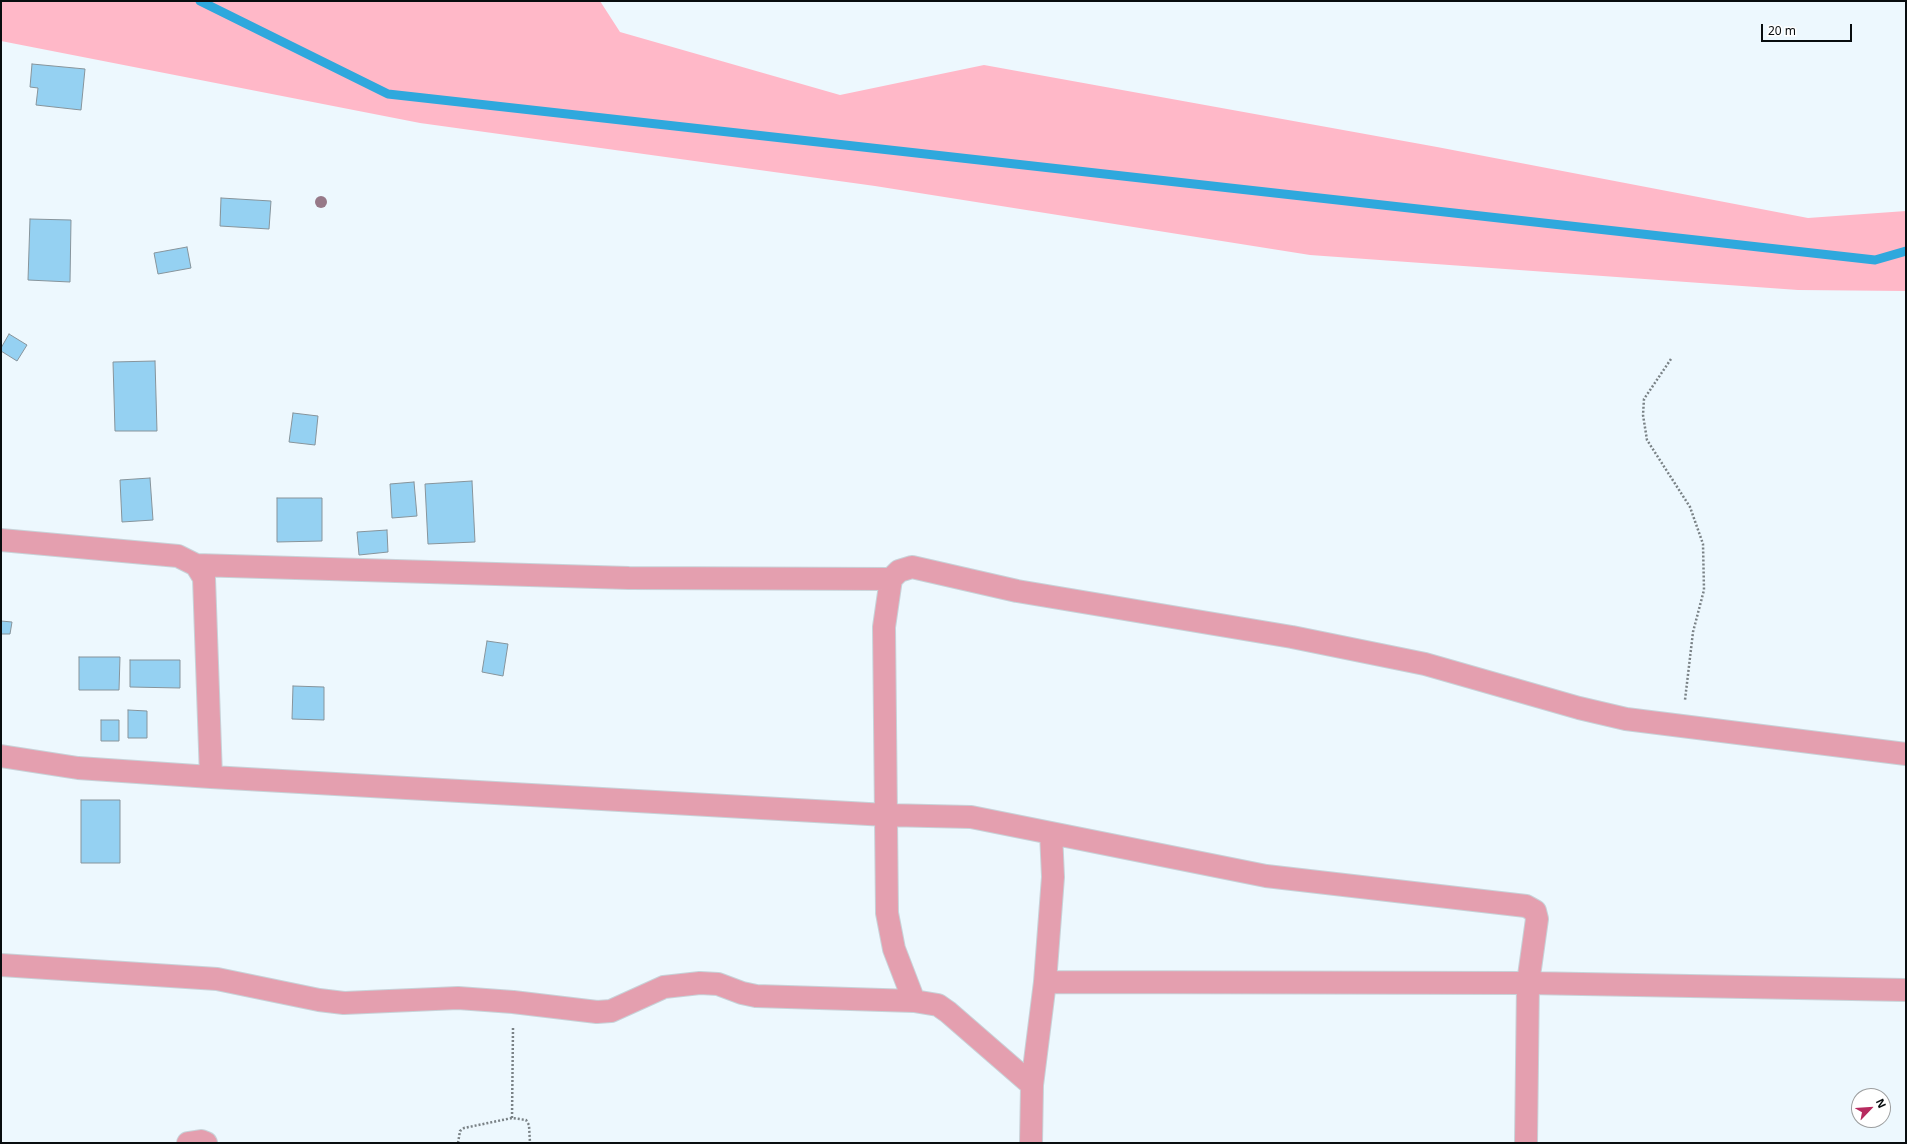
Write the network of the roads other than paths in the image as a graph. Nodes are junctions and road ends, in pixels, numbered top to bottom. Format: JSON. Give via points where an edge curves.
{"nodes":[{"id":1,"x":1,"y":540,"type":"edge"},
{"id":2,"x":196,"y":565,"type":"junction"},
{"id":3,"x":891,"y":579,"type":"junction"},
{"id":4,"x":1906,"y":754,"type":"edge"},
{"id":5,"x":1,"y":756,"type":"edge"},
{"id":6,"x":212,"y":777,"type":"junction"},
{"id":7,"x":886,"y":815,"type":"junction"},
{"id":8,"x":1051,"y":833,"type":"junction"},
{"id":9,"x":1,"y":965,"type":"edge"},
{"id":10,"x":1045,"y":982,"type":"junction"},
{"id":11,"x":1528,"y":983,"type":"junction"},
{"id":12,"x":1906,"y":990,"type":"edge"},
{"id":13,"x":914,"y":1001,"type":"junction"},
{"id":14,"x":1032,"y":1085,"type":"junction"},
{"id":15,"x":188,"y":1143,"type":"edge"},
{"id":16,"x":206,"y":1143,"type":"edge"},
{"id":17,"x":1031,"y":1143,"type":"edge"},
{"id":18,"x":1526,"y":1143,"type":"edge"}],
"edges":[{"from":1,"to":2,"type":"street","via":[[178,556]]},
{"from":2,"to":3,"type":"street","via":[[629,578]]},
{"from":2,"to":6,"type":"street","via":[[204,578]]},
{"from":3,"to":4,"type":"street","via":[[899,570],[912,567],[1017,591],[1292,637],[1425,664],[1606,715]]},
{"from":3,"to":7,"type":"street","via":[[884,627]]},
{"from":5,"to":6,"type":"street","via":[[78,768]]},
{"from":6,"to":7,"type":"street"},
{"from":7,"to":8,"type":"street","via":[[971,817]]},
{"from":7,"to":13,"type":"street","via":[[886,913],[894,949]]},
{"from":8,"to":10,"type":"street","via":[[1053,877]]},
{"from":8,"to":11,"type":"street","via":[[1266,876],[1526,906],[1535,911],[1537,919]]},
{"from":9,"to":13,"type":"street","via":[[217,979],[344,1003],[458,998],[597,1012],[611,1011],[664,987],[700,983],[718,984],[756,996]]},
{"from":10,"to":11,"type":"street"},
{"from":10,"to":14,"type":"street"},
{"from":11,"to":12,"type":"street"},
{"from":11,"to":18,"type":"street"},
{"from":13,"to":14,"type":"street","via":[[938,1006],[948,1012]]},
{"from":14,"to":17,"type":"street"},
{"from":15,"to":16,"type":"street"}]}
